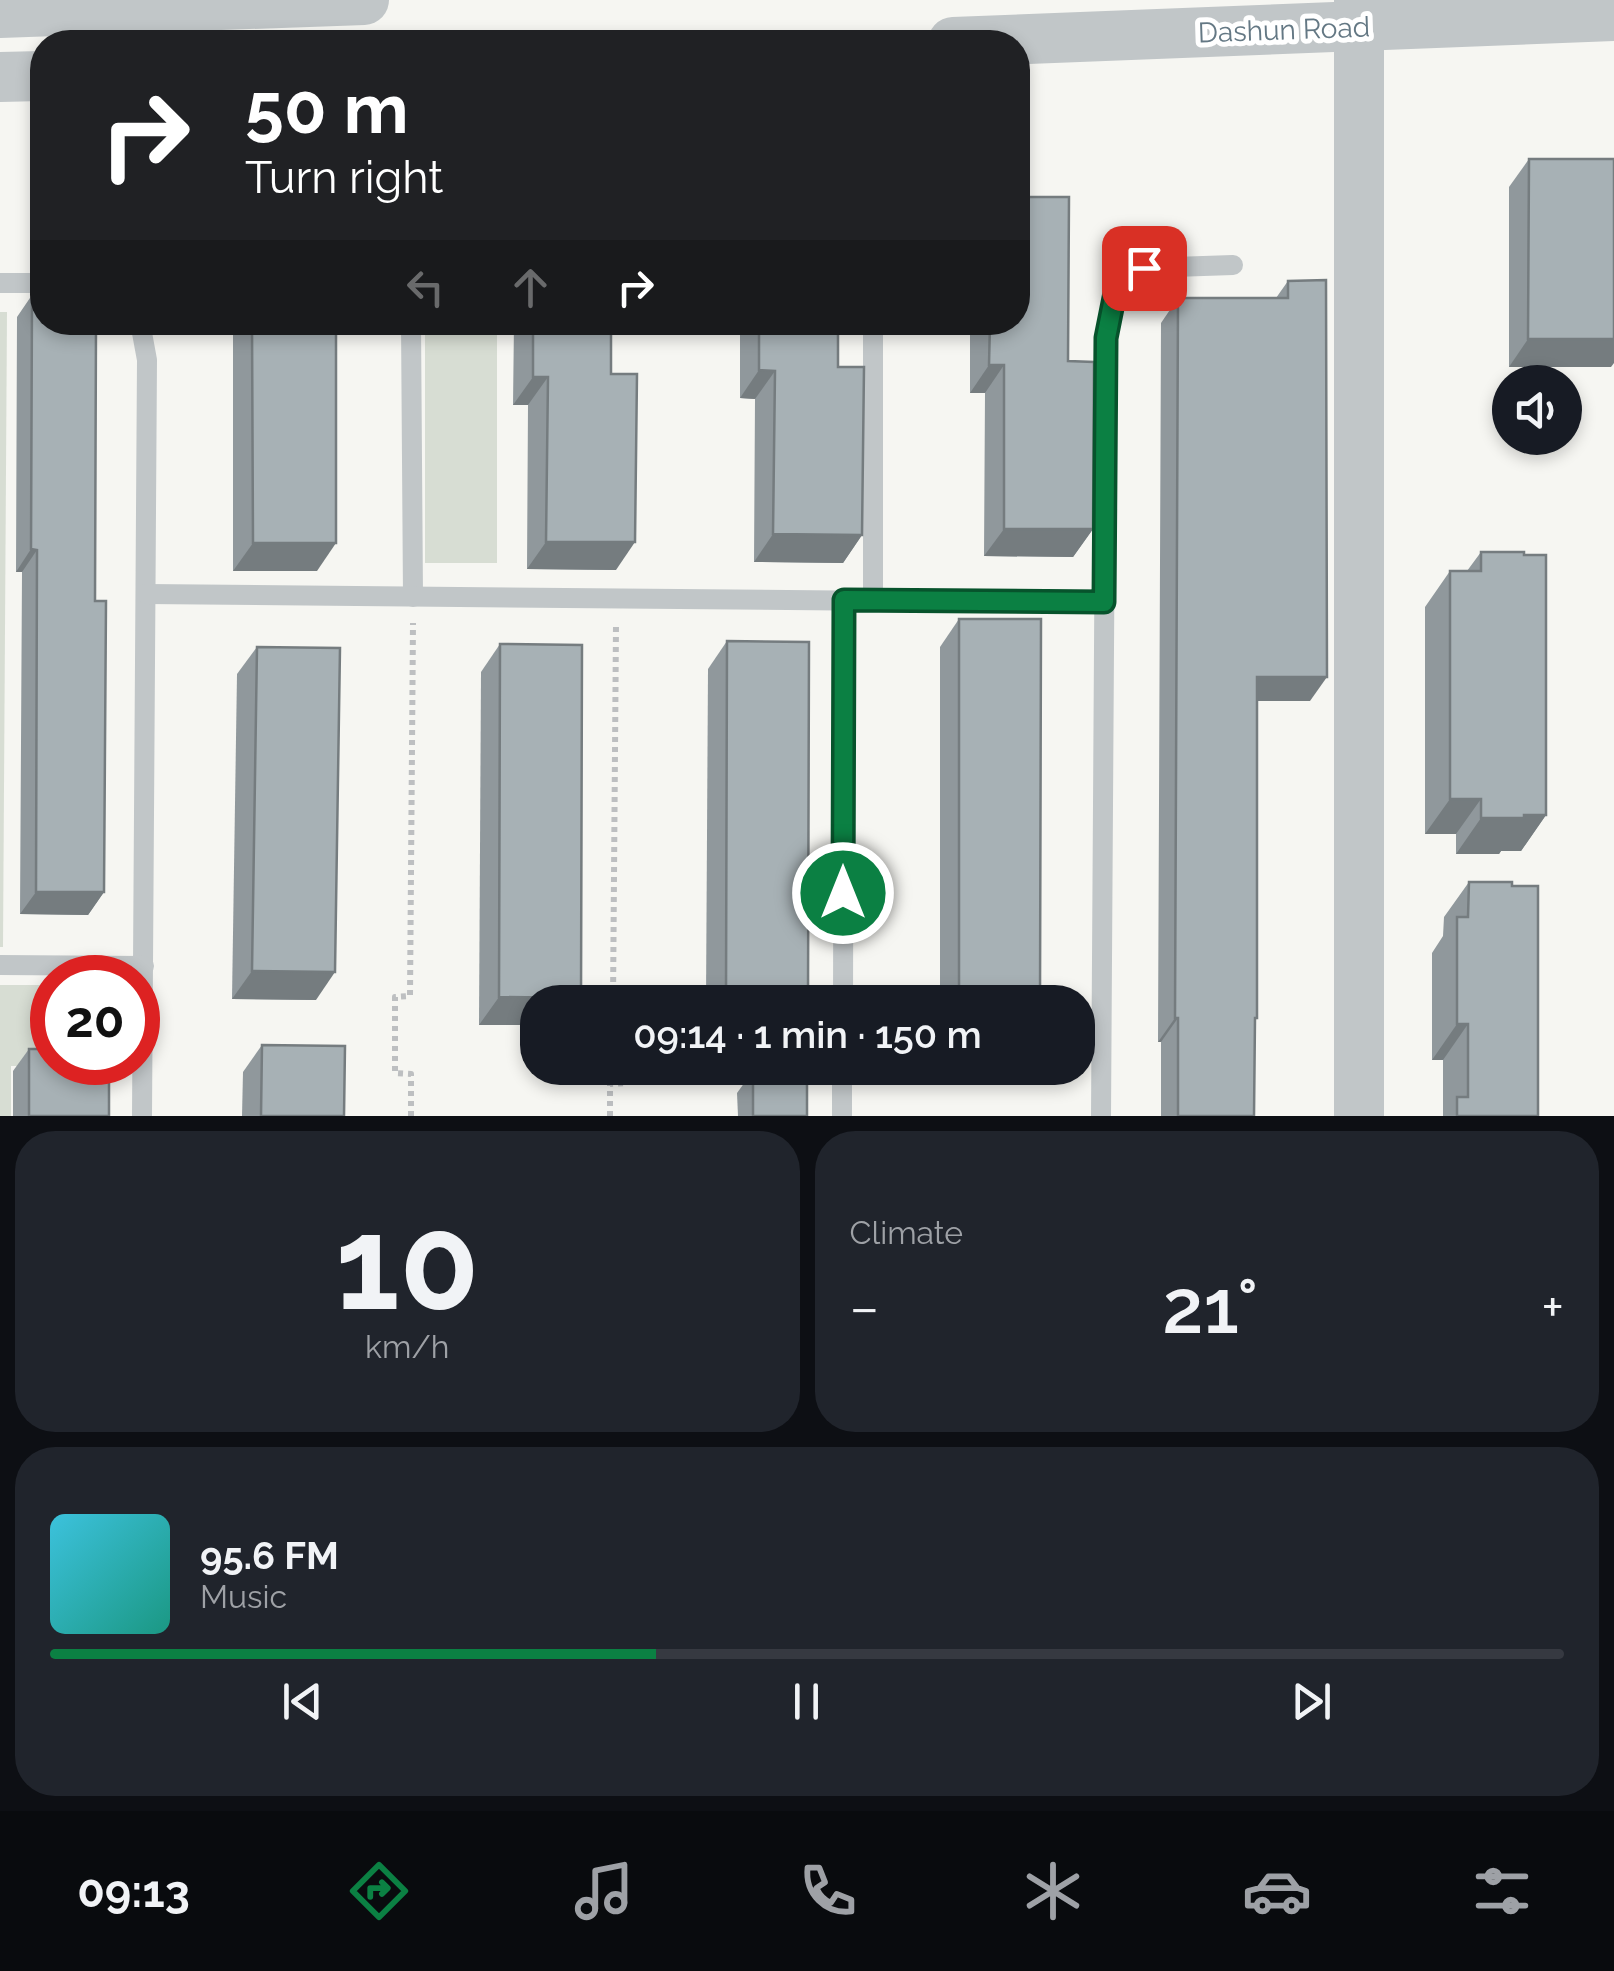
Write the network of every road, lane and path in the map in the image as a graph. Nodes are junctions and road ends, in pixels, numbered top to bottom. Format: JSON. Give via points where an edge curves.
{"nodes":[{"id":1,"x":364,"y":0,"type":"edge"},
{"id":2,"x":0,"y":13,"type":"edge"},
{"id":3,"x":1359,"y":14,"type":"edge"},
{"id":4,"x":1614,"y":16,"type":"edge"},
{"id":5,"x":1030,"y":37,"type":"edge"},
{"id":6,"x":30,"y":77,"type":"edge"},
{"id":7,"x":0,"y":78,"type":"edge"},
{"id":8,"x":1234,"y":266,"type":"dead end"},
{"id":9,"x":0,"y":283,"type":"edge"},
{"id":10,"x":30,"y":283,"type":"edge"},
{"id":11,"x":142,"y":335,"type":"edge"},
{"id":12,"x":411,"y":335,"type":"edge"},
{"id":13,"x":873,"y":335,"type":"edge"},
{"id":14,"x":146,"y":594,"type":"junction"},
{"id":15,"x":413,"y":597,"type":"junction"},
{"id":16,"x":616,"y":598,"type":"junction"},
{"id":17,"x":844,"y":600,"type":"junction"},
{"id":18,"x":873,"y":601,"type":"junction"},
{"id":19,"x":1104,"y":602,"type":"junction"},
{"id":20,"x":144,"y":955,"type":"edge"},
{"id":21,"x":0,"y":965,"type":"edge"},
{"id":22,"x":30,"y":965,"type":"edge"},
{"id":23,"x":612,"y":985,"type":"edge"},
{"id":24,"x":842,"y":985,"type":"edge"},
{"id":25,"x":142,"y":1085,"type":"edge"},
{"id":26,"x":610,"y":1085,"type":"edge"},
{"id":27,"x":842,"y":1085,"type":"edge"},
{"id":28,"x":142,"y":1116,"type":"edge"},
{"id":29,"x":411,"y":1116,"type":"edge"},
{"id":30,"x":610,"y":1116,"type":"edge"},
{"id":31,"x":842,"y":1116,"type":"edge"},
{"id":32,"x":1101,"y":1116,"type":"edge"},
{"id":33,"x":1358,"y":1116,"type":"edge"}],
"edges":[{"from":1,"to":2,"type":"street"},
{"from":3,"to":4,"type":"street","name":"Dashun Road"},
{"from":3,"to":5,"type":"street","name":"Dashun Road"},
{"from":3,"to":33,"type":"street"},
{"from":6,"to":7,"type":"street"},
{"from":8,"to":19,"type":"lane","via":[[1144,268],[1115,293],[1106,338]]},
{"from":9,"to":10,"type":"lane"},
{"from":11,"to":14,"type":"lane"},
{"from":12,"to":15,"type":"lane"},
{"from":13,"to":18,"type":"lane"},
{"from":14,"to":15,"type":"lane"},
{"from":14,"to":20,"type":"lane"},
{"from":15,"to":16,"type":"lane"},
{"from":15,"to":29,"type":"path","via":[[410,996],[394,997],[395,1073],[411,1074]]},
{"from":16,"to":17,"type":"lane"},
{"from":16,"to":23,"type":"path"},
{"from":17,"to":18,"type":"lane"},
{"from":17,"to":24,"type":"lane"},
{"from":18,"to":19,"type":"lane"},
{"from":19,"to":32,"type":"lane"},
{"from":21,"to":22,"type":"lane"},
{"from":25,"to":28,"type":"lane"},
{"from":26,"to":30,"type":"path"},
{"from":27,"to":31,"type":"lane"}]}
